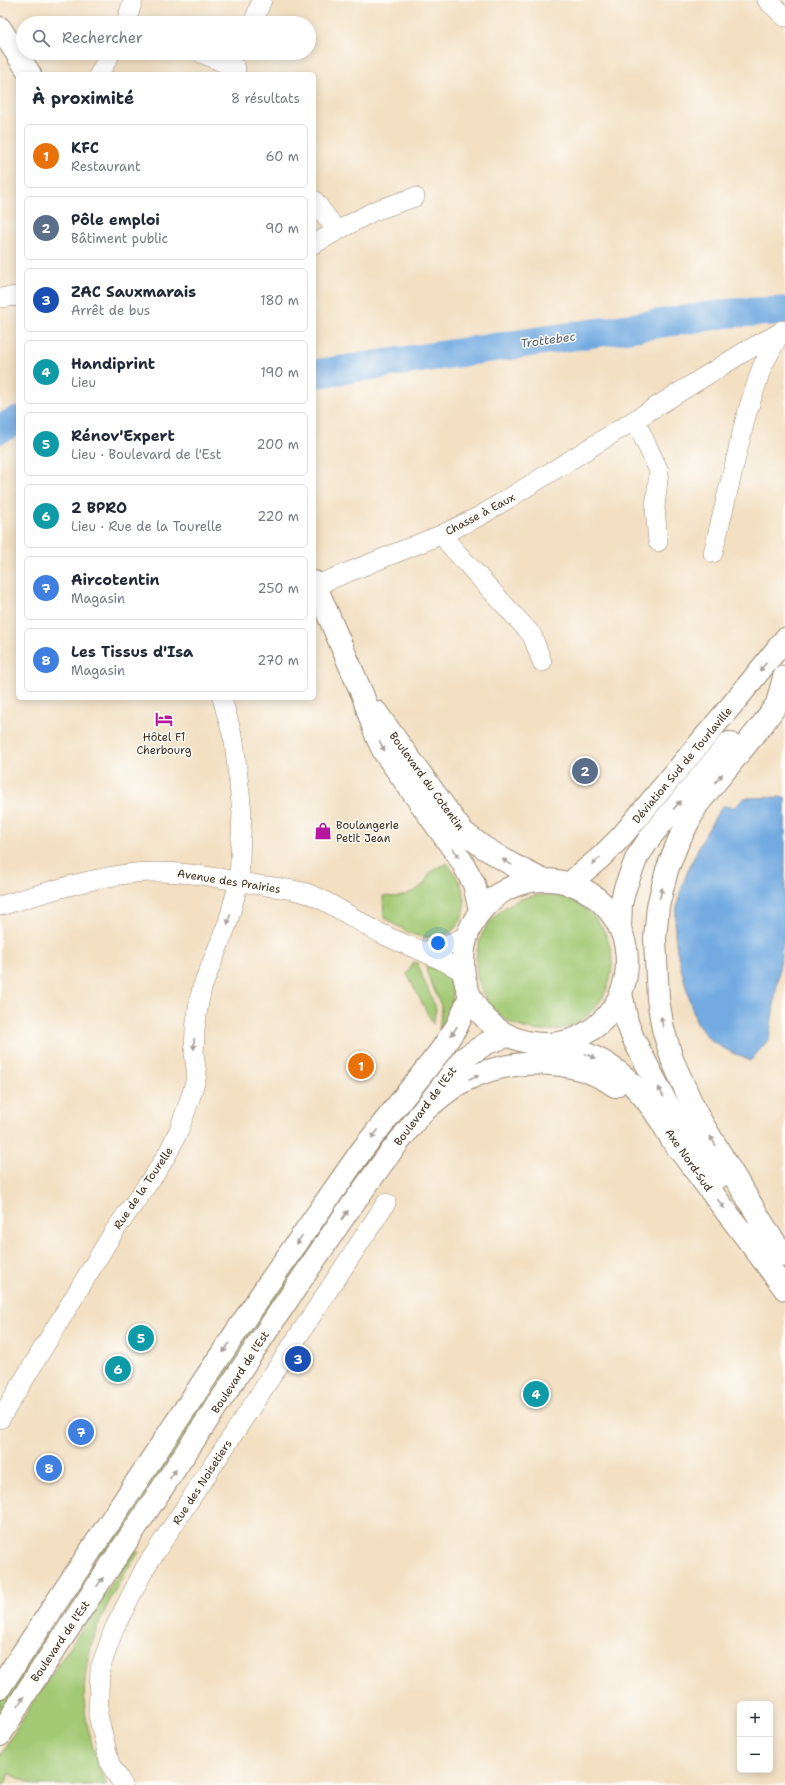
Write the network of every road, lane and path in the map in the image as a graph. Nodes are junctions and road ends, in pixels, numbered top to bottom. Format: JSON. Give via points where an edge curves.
{"nodes":[{"id":1,"x":133,"y":0,"type":"edge"},
{"id":2,"x":262,"y":0,"type":"edge"},
{"id":3,"x":767,"y":0,"type":"edge"},
{"id":4,"x":130,"y":16,"type":"edge"},
{"id":5,"x":256,"y":16,"type":"edge"},
{"id":6,"x":785,"y":17,"type":"edge"},
{"id":7,"x":0,"y":28,"type":"edge"},
{"id":8,"x":16,"y":53,"type":"edge"},
{"id":9,"x":21,"y":60,"type":"edge"},
{"id":10,"x":107,"y":60,"type":"edge"},
{"id":11,"x":222,"y":60,"type":"edge"},
{"id":12,"x":237,"y":65,"type":"edge"},
{"id":13,"x":29,"y":72,"type":"edge"},
{"id":14,"x":100,"y":72,"type":"edge"},
{"id":15,"x":415,"y":197,"type":"dead end"},
{"id":16,"x":316,"y":203,"type":"edge"},
{"id":17,"x":337,"y":231,"type":"junction"},
{"id":18,"x":316,"y":243,"type":"edge"},
{"id":19,"x":16,"y":296,"type":"edge"},
{"id":20,"x":0,"y":298,"type":"edge"},
{"id":21,"x":783,"y":327,"type":"edge"},
{"id":22,"x":635,"y":420,"type":"junction"},
{"id":23,"x":443,"y":534,"type":"junction"},
{"id":24,"x":658,"y":542,"type":"dead end"},
{"id":25,"x":713,"y":553,"type":"dead end"},
{"id":26,"x":316,"y":584,"type":"edge"},
{"id":27,"x":316,"y":586,"type":"edge"},
{"id":28,"x":785,"y":639,"type":"edge"},
{"id":29,"x":542,"y":662,"type":"dead end"},
{"id":30,"x":785,"y":676,"type":"edge"},
{"id":31,"x":363,"y":696,"type":"junction"},
{"id":32,"x":223,"y":700,"type":"edge"},
{"id":33,"x":542,"y":880,"type":"junction"},
{"id":34,"x":239,"y":882,"type":"junction"},
{"id":35,"x":569,"y":884,"type":"junction"},
{"id":36,"x":0,"y":906,"type":"edge"},
{"id":37,"x":480,"y":911,"type":"junction"},
{"id":38,"x":620,"y":928,"type":"junction"},
{"id":39,"x":467,"y":936,"type":"junction"},
{"id":40,"x":425,"y":951,"type":"junction"},
{"id":41,"x":463,"y":972,"type":"junction"},
{"id":42,"x":621,"y":993,"type":"junction"},
{"id":43,"x":470,"y":996,"type":"junction"},
{"id":44,"x":507,"y":1036,"type":"junction"},
{"id":45,"x":553,"y":1044,"type":"junction"},
{"id":46,"x":419,"y":1115,"type":"junction"},
{"id":47,"x":672,"y":1140,"type":"junction"},
{"id":48,"x":386,"y":1203,"type":"dead end"},
{"id":49,"x":769,"y":1234,"type":"junction"},
{"id":50,"x":785,"y":1256,"type":"edge"},
{"id":51,"x":785,"y":1289,"type":"edge"},
{"id":52,"x":0,"y":1419,"type":"edge"},
{"id":53,"x":0,"y":1687,"type":"edge"},
{"id":54,"x":0,"y":1735,"type":"edge"},
{"id":55,"x":123,"y":1785,"type":"edge"}],
"edges":[{"from":1,"to":4,"type":"street"},
{"from":2,"to":5,"type":"street"},
{"from":3,"to":6,"type":"street"},
{"from":7,"to":8,"type":"main road"},
{"from":9,"to":13,"type":"main road"},
{"from":10,"to":14,"type":"street"},
{"from":11,"to":12,"type":"street"},
{"from":15,"to":17,"type":"street","via":[[374,211]]},
{"from":16,"to":17,"type":"street"},
{"from":17,"to":18,"type":"street"},
{"from":19,"to":20,"type":"street"},
{"from":21,"to":22,"type":"street","name":"Chasse à Eaux"},
{"from":21,"to":25,"type":"street","name":"Chasse à Eaux","via":[[762,367],[746,416]]},
{"from":22,"to":23,"type":"street","name":"Chasse à Eaux","via":[[499,505]]},
{"from":22,"to":24,"type":"street","via":[[659,471],[655,507]]},
{"from":23,"to":26,"type":"street","name":"Chasse à Eaux"},
{"from":23,"to":29,"type":"street","via":[[448,543],[532,636]]},
{"from":27,"to":31,"type":"main road","name":"Boulevard du Cotentin"},
{"from":28,"to":35,"type":"main road","name":"Déviation Sud de Tourlaville","one_way":true,"via":[[621,837]]},
{"from":38,"to":30,"type":"main road","name":"Déviation Sud de Tourlaville","one_way":true,"via":[[621,904],[637,857],[652,835]]},
{"from":49,"to":30,"type":"main road","one_way":true,"via":[[696,1113],[672,1059],[658,999],[655,939],[658,906],[667,870],[678,842],[697,805],[777,704]]},
{"from":33,"to":31,"type":"main road","name":"Boulevard du Cotentin","one_way":true,"via":[[483,847],[462,831]]},
{"from":31,"to":37,"type":"main road","name":"Boulevard du Cotentin","one_way":true,"via":[[384,752],[461,860],[474,884]]},
{"from":32,"to":34,"type":"street","name":"Rue de la Tourelle","via":[[234,741],[242,812]]},
{"from":33,"to":35,"type":"main road"},
{"from":33,"to":37,"type":"main road","via":[[519,884],[498,895]]},
{"from":34,"to":36,"type":"street","name":"Avenue des Prairies","via":[[173,872],[136,873],[88,881]]},
{"from":34,"to":40,"type":"street","name":"Avenue des Prairies","via":[[311,895],[402,944]]},
{"from":34,"to":52,"type":"street","name":"Rue de la Tourelle","one_way":true,"via":[[228,922],[202,988],[195,1030],[194,1054],[197,1075],[176,1137],[157,1171],[113,1233]]},
{"from":35,"to":38,"type":"main road","via":[[590,894],[607,909]]},
{"from":37,"to":39,"type":"main road"},
{"from":38,"to":42,"type":"main road","via":[[626,949],[627,972]]},
{"from":39,"to":40,"type":"street"},
{"from":39,"to":41,"type":"main road"},
{"from":40,"to":41,"type":"street","name":"Avenue des Prairies"},
{"from":41,"to":43,"type":"main road"},
{"from":42,"to":45,"type":"main road","via":[[610,1013],[594,1028],[574,1039]]},
{"from":49,"to":42,"type":"main road","name":"Axe Nord-Sud","one_way":true,"via":[[682,1128],[633,1038]]},
{"from":43,"to":44,"type":"main road","via":[[483,1016]]},
{"from":43,"to":53,"type":"main road","name":"Boulevard de l'Est","one_way":true,"via":[[457,1026],[441,1050],[362,1150],[266,1287]]},
{"from":44,"to":45,"type":"main road","via":[[529,1043]]},
{"from":44,"to":46,"type":"main road","name":"Boulevard de l'Est","via":[[487,1043],[464,1058]]},
{"from":45,"to":47,"type":"main road","name":"Axe Nord-Sud","one_way":true,"via":[[582,1052],[622,1074],[660,1116]]},
{"from":46,"to":47,"type":"main road","one_way":true,"via":[[452,1088],[497,1068],[521,1064],[555,1064],[588,1072],[612,1083],[634,1099]]},
{"from":54,"to":46,"type":"main road","name":"Boulevard de l'Est","one_way":true,"via":[[347,1212]]},
{"from":47,"to":51,"type":"main road","name":"Axe Nord-Sud","one_way":true},
{"from":48,"to":55,"type":"street","name":"Rue des Noisetiers","via":[[145,1568],[114,1629],[100,1669],[98,1715],[110,1764]]},
{"from":49,"to":50,"type":"main road","name":"Axe Nord-Sud"}]}
